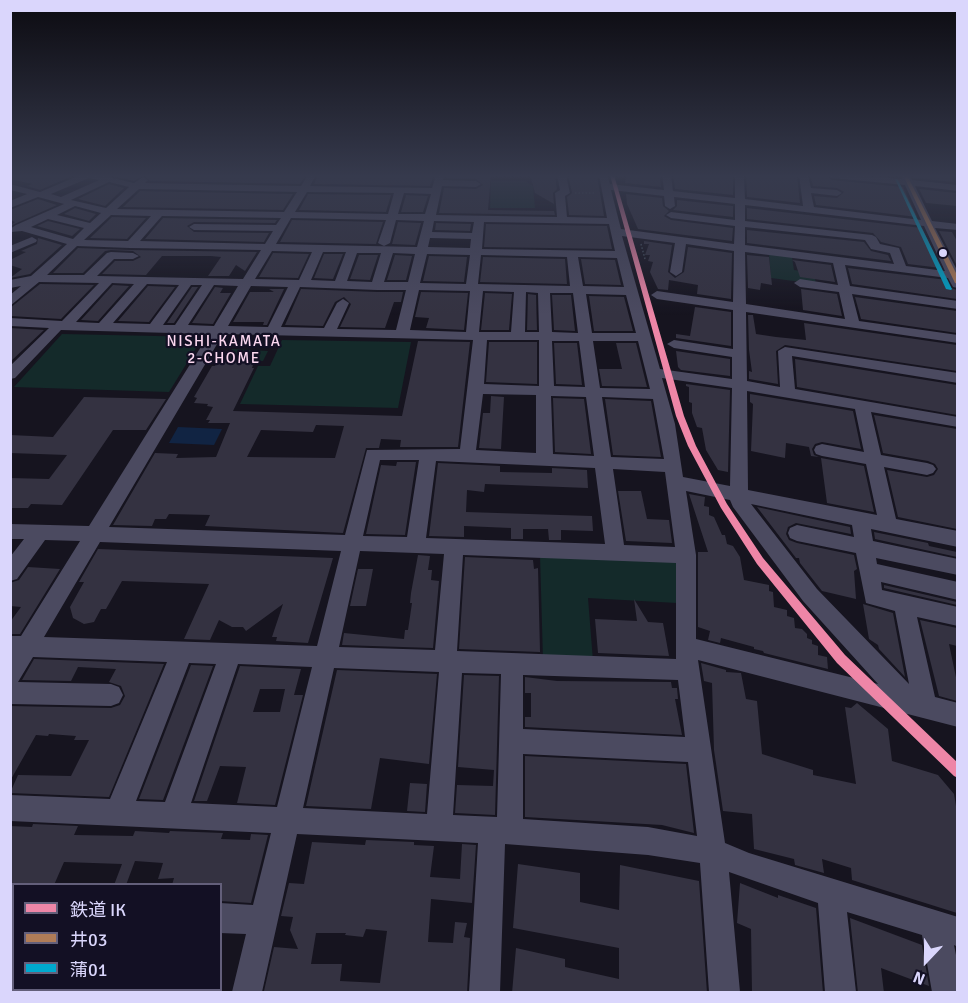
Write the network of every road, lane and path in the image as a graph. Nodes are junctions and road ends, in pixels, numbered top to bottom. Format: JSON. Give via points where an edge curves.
{"nodes":[{"id":1,"x":32,"y":222,"type":"edge"},
{"id":2,"x":72,"y":222,"type":"edge"},
{"id":3,"x":97,"y":222,"type":"edge"},
{"id":4,"x":152,"y":222,"type":"edge"},
{"id":5,"x":197,"y":222,"type":"edge"},
{"id":6,"x":283,"y":222,"type":"edge"},
{"id":7,"x":391,"y":222,"type":"edge"},
{"id":8,"x":407,"y":222,"type":"edge"},
{"id":9,"x":428,"y":222,"type":"edge"},
{"id":10,"x":561,"y":222,"type":"edge"},
{"id":11,"x":566,"y":222,"type":"edge"},
{"id":12,"x":613,"y":222,"type":"edge"},
{"id":13,"x":673,"y":222,"type":"edge"},
{"id":14,"x":686,"y":222,"type":"edge"},
{"id":15,"x":825,"y":222,"type":"edge"},
{"id":16,"x":919,"y":222,"type":"edge"},
{"id":17,"x":740,"y":223,"type":"junction"},
{"id":18,"x":928,"y":223,"type":"junction"},
{"id":19,"x":91,"y":227,"type":"junction"},
{"id":20,"x":194,"y":227,"type":"junction"},
{"id":21,"x":427,"y":227,"type":"junction"},
{"id":22,"x":614,"y":227,"type":"junction"},
{"id":23,"x":957,"y":227,"type":"edge"},
{"id":24,"x":478,"y":228,"type":"junction"},
{"id":25,"x":15,"y":230,"type":"edge"},
{"id":26,"x":703,"y":231,"type":"junction"},
{"id":27,"x":638,"y":235,"type":"junction"},
{"id":28,"x":500,"y":236,"type":"junction"},
{"id":29,"x":535,"y":237,"type":"junction"},
{"id":30,"x":32,"y":240,"type":"dead end"},
{"id":31,"x":677,"y":240,"type":"junction"},
{"id":32,"x":181,"y":242,"type":"junction"},
{"id":33,"x":792,"y":242,"type":"junction"},
{"id":34,"x":75,"y":243,"type":"junction"},
{"id":35,"x":270,"y":243,"type":"junction"},
{"id":36,"x":330,"y":244,"type":"junction"},
{"id":37,"x":130,"y":245,"type":"junction"},
{"id":38,"x":388,"y":246,"type":"junction"},
{"id":39,"x":831,"y":247,"type":"junction"},
{"id":40,"x":740,"y":248,"type":"junction"},
{"id":41,"x":353,"y":249,"type":"junction"},
{"id":42,"x":10,"y":250,"type":"edge"},
{"id":43,"x":421,"y":251,"type":"junction"},
{"id":44,"x":475,"y":252,"type":"junction"},
{"id":45,"x":572,"y":254,"type":"junction"},
{"id":46,"x":622,"y":255,"type":"junction"},
{"id":47,"x":645,"y":259,"type":"dead end"},
{"id":48,"x":901,"y":269,"type":"junction"},
{"id":49,"x":10,"y":270,"type":"edge"},
{"id":50,"x":676,"y":272,"type":"dead end"},
{"id":51,"x":36,"y":278,"type":"junction"},
{"id":52,"x":87,"y":279,"type":"junction"},
{"id":53,"x":956,"y":279,"type":"edge"},
{"id":54,"x":108,"y":280,"type":"junction"},
{"id":55,"x":143,"y":281,"type":"junction"},
{"id":56,"x":188,"y":282,"type":"junction"},
{"id":57,"x":210,"y":282,"type":"junction"},
{"id":58,"x":246,"y":283,"type":"junction"},
{"id":59,"x":800,"y":283,"type":"dead end"},
{"id":60,"x":10,"y":284,"type":"edge"},
{"id":61,"x":299,"y":284,"type":"junction"},
{"id":62,"x":340,"y":285,"type":"junction"},
{"id":63,"x":376,"y":286,"type":"junction"},
{"id":64,"x":413,"y":286,"type":"junction"},
{"id":65,"x":474,"y":288,"type":"junction"},
{"id":66,"x":520,"y":289,"type":"junction"},
{"id":67,"x":544,"y":289,"type":"junction"},
{"id":68,"x":578,"y":290,"type":"junction"},
{"id":69,"x":845,"y":290,"type":"junction"},
{"id":70,"x":631,"y":291,"type":"junction"},
{"id":71,"x":657,"y":295,"type":"dead end"},
{"id":72,"x":691,"y":300,"type":"junction"},
{"id":73,"x":10,"y":302,"type":"edge"},
{"id":74,"x":343,"y":303,"type":"dead end"},
{"id":75,"x":916,"y":303,"type":"dead end"},
{"id":76,"x":739,"y":307,"type":"junction"},
{"id":77,"x":957,"y":307,"type":"edge"},
{"id":78,"x":689,"y":316,"type":"dead end"},
{"id":79,"x":10,"y":322,"type":"edge"},
{"id":80,"x":853,"y":324,"type":"junction"},
{"id":81,"x":62,"y":326,"type":"junction"},
{"id":82,"x":104,"y":326,"type":"junction"},
{"id":83,"x":154,"y":328,"type":"junction"},
{"id":84,"x":179,"y":329,"type":"junction"},
{"id":85,"x":218,"y":330,"type":"junction"},
{"id":86,"x":273,"y":331,"type":"junction"},
{"id":87,"x":328,"y":332,"type":"junction"},
{"id":88,"x":402,"y":334,"type":"junction"},
{"id":89,"x":518,"y":335,"type":"junction"},
{"id":90,"x":474,"y":336,"type":"junction"},
{"id":91,"x":545,"y":336,"type":"junction"},
{"id":92,"x":586,"y":336,"type":"junction"},
{"id":93,"x":644,"y":338,"type":"junction"},
{"id":94,"x":957,"y":339,"type":"edge"},
{"id":95,"x":674,"y":344,"type":"dead end"},
{"id":96,"x":739,"y":354,"type":"junction"},
{"id":97,"x":10,"y":375,"type":"edge"},
{"id":98,"x":957,"y":378,"type":"edge"},
{"id":99,"x":657,"y":383,"type":"junction"},
{"id":100,"x":739,"y":385,"type":"junction"},
{"id":101,"x":476,"y":389,"type":"junction"},
{"id":102,"x":545,"y":391,"type":"junction"},
{"id":103,"x":594,"y":392,"type":"junction"},
{"id":104,"x":788,"y":394,"type":"junction"},
{"id":105,"x":862,"y":406,"type":"junction"},
{"id":106,"x":957,"y":422,"type":"edge"},
{"id":107,"x":822,"y":450,"type":"dead end"},
{"id":108,"x":428,"y":454,"type":"junction"},
{"id":109,"x":467,"y":456,"type":"junction"},
{"id":110,"x":545,"y":459,"type":"junction"},
{"id":111,"x":873,"y":459,"type":"junction"},
{"id":112,"x":604,"y":463,"type":"junction"},
{"id":113,"x":927,"y":469,"type":"dead end"},
{"id":114,"x":674,"y":474,"type":"junction"},
{"id":115,"x":738,"y":495,"type":"junction"},
{"id":116,"x":795,"y":506,"type":"junction"},
{"id":117,"x":860,"y":519,"type":"junction"},
{"id":118,"x":888,"y":525,"type":"junction"},
{"id":119,"x":10,"y":531,"type":"edge"},
{"id":120,"x":40,"y":532,"type":"junction"},
{"id":121,"x":94,"y":534,"type":"junction"},
{"id":122,"x":953,"y":538,"type":"edge"},
{"id":123,"x":352,"y":543,"type":"junction"},
{"id":124,"x":416,"y":545,"type":"junction"},
{"id":125,"x":454,"y":547,"type":"junction"},
{"id":126,"x":865,"y":548,"type":"junction"},
{"id":127,"x":616,"y":553,"type":"junction"},
{"id":128,"x":686,"y":555,"type":"junction"},
{"id":129,"x":957,"y":567,"type":"edge"},
{"id":130,"x":869,"y":571,"type":"junction"},
{"id":131,"x":10,"y":573,"type":"edge"},
{"id":132,"x":957,"y":591,"type":"edge"},
{"id":133,"x":904,"y":604,"type":"junction"},
{"id":134,"x":957,"y":616,"type":"edge"},
{"id":135,"x":19,"y":646,"type":"edge"},
{"id":136,"x":686,"y":647,"type":"junction"},
{"id":137,"x":182,"y":652,"type":"junction"},
{"id":138,"x":231,"y":654,"type":"junction"},
{"id":139,"x":326,"y":658,"type":"junction"},
{"id":140,"x":448,"y":663,"type":"junction"},
{"id":141,"x":512,"y":665,"type":"junction"},
{"id":142,"x":688,"y":670,"type":"junction"},
{"id":143,"x":10,"y":674,"type":"edge"},
{"id":144,"x":10,"y":693,"type":"edge"},
{"id":145,"x":111,"y":694,"type":"dead end"},
{"id":146,"x":919,"y":705,"type":"junction"},
{"id":147,"x":957,"y":715,"type":"edge"},
{"id":148,"x":512,"y":741,"type":"junction"},
{"id":149,"x":700,"y":750,"type":"junction"},
{"id":150,"x":10,"y":808,"type":"edge"},
{"id":151,"x":118,"y":813,"type":"junction"},
{"id":152,"x":172,"y":816,"type":"junction"},
{"id":153,"x":287,"y":822,"type":"junction"},
{"id":154,"x":438,"y":828,"type":"junction"},
{"id":155,"x":501,"y":831,"type":"junction"},
{"id":156,"x":713,"y":852,"type":"junction"},
{"id":157,"x":831,"y":891,"type":"junction"},
{"id":158,"x":222,"y":918,"type":"edge"},
{"id":159,"x":264,"y":920,"type":"junction"},
{"id":160,"x":946,"y":928,"type":"edge"},
{"id":161,"x":247,"y":993,"type":"edge"},
{"id":162,"x":484,"y":993,"type":"edge"},
{"id":163,"x":724,"y":993,"type":"edge"},
{"id":164,"x":840,"y":993,"type":"edge"},
{"id":165,"x":947,"y":993,"type":"edge"}],
"edges":[{"from":1,"to":25,"type":"street"},
{"from":2,"to":19,"type":"street"},
{"from":3,"to":19,"type":"street"},
{"from":4,"to":37,"type":"street"},
{"from":5,"to":20,"type":"street"},
{"from":6,"to":35,"type":"street"},
{"from":7,"to":38,"type":"street"},
{"from":8,"to":21,"type":"street"},
{"from":9,"to":21,"type":"street"},
{"from":10,"to":29,"type":"street"},
{"from":11,"to":22,"type":"street"},
{"from":12,"to":22,"type":"street"},
{"from":13,"to":31,"type":"street"},
{"from":14,"to":26,"type":"street"},
{"from":15,"to":39,"type":"street"},
{"from":16,"to":18,"type":"street"},
{"from":17,"to":26,"type":"street"},
{"from":17,"to":33,"type":"street"},
{"from":17,"to":40,"type":"street"},
{"from":18,"to":23,"type":"street"},
{"from":18,"to":53,"type":"street"},
{"from":19,"to":34,"type":"street"},
{"from":20,"to":32,"type":"street"},
{"from":20,"to":35,"type":"street"},
{"from":21,"to":24,"type":"street"},
{"from":21,"to":24,"type":"street"},
{"from":21,"to":43,"type":"street"},
{"from":22,"to":27,"type":"street"},
{"from":22,"to":46,"type":"street"},
{"from":24,"to":28,"type":"street"},
{"from":24,"to":44,"type":"street"},
{"from":25,"to":34,"type":"street"},
{"from":26,"to":31,"type":"street"},
{"from":26,"to":40,"type":"street"},
{"from":27,"to":31,"type":"street"},
{"from":27,"to":47,"type":"path"},
{"from":28,"to":29,"type":"street"},
{"from":28,"to":29,"type":"street"},
{"from":28,"to":44,"type":"street"},
{"from":29,"to":45,"type":"street"},
{"from":30,"to":42,"type":"street"},
{"from":31,"to":50,"type":"street"},
{"from":32,"to":35,"type":"street"},
{"from":32,"to":37,"type":"street"},
{"from":33,"to":39,"type":"street"},
{"from":33,"to":39,"type":"street"},
{"from":33,"to":40,"type":"street"},
{"from":34,"to":37,"type":"street"},
{"from":34,"to":51,"type":"street"},
{"from":35,"to":36,"type":"street"},
{"from":35,"to":52,"type":"street","via":[[111,255]]},
{"from":35,"to":58,"type":"street"},
{"from":36,"to":38,"type":"street"},
{"from":36,"to":41,"type":"street"},
{"from":36,"to":61,"type":"street"},
{"from":38,"to":41,"type":"street"},
{"from":38,"to":43,"type":"street"},
{"from":38,"to":63,"type":"street"},
{"from":39,"to":48,"type":"street"},
{"from":39,"to":48,"type":"street","via":[[868,237],[874,247],[896,250]]},
{"from":39,"to":69,"type":"street"},
{"from":40,"to":76,"type":"street"},
{"from":41,"to":62,"type":"street"},
{"from":43,"to":44,"type":"street"},
{"from":43,"to":64,"type":"street"},
{"from":44,"to":65,"type":"street"},
{"from":45,"to":46,"type":"street"},
{"from":45,"to":68,"type":"street"},
{"from":46,"to":70,"type":"street"},
{"from":48,"to":53,"type":"street"},
{"from":49,"to":51,"type":"street"},
{"from":51,"to":52,"type":"street"},
{"from":51,"to":60,"type":"street"},
{"from":51,"to":73,"type":"street"},
{"from":52,"to":54,"type":"street"},
{"from":54,"to":55,"type":"street"},
{"from":54,"to":81,"type":"street"},
{"from":55,"to":56,"type":"street"},
{"from":55,"to":82,"type":"street"},
{"from":56,"to":57,"type":"street"},
{"from":56,"to":83,"type":"street"},
{"from":57,"to":58,"type":"street"},
{"from":57,"to":84,"type":"street"},
{"from":58,"to":61,"type":"street"},
{"from":58,"to":85,"type":"street"},
{"from":59,"to":69,"type":"street"},
{"from":61,"to":62,"type":"street"},
{"from":61,"to":86,"type":"street"},
{"from":62,"to":63,"type":"street"},
{"from":63,"to":64,"type":"street"},
{"from":64,"to":65,"type":"street"},
{"from":64,"to":88,"type":"street"},
{"from":65,"to":66,"type":"street"},
{"from":65,"to":90,"type":"street"},
{"from":66,"to":67,"type":"street"},
{"from":66,"to":89,"type":"street"},
{"from":67,"to":68,"type":"street"},
{"from":67,"to":91,"type":"street"},
{"from":68,"to":70,"type":"street"},
{"from":68,"to":92,"type":"street"},
{"from":69,"to":77,"type":"street"},
{"from":69,"to":80,"type":"street"},
{"from":70,"to":93,"type":"street"},
{"from":71,"to":72,"type":"street"},
{"from":72,"to":76,"type":"street"},
{"from":72,"to":78,"type":"street"},
{"from":74,"to":87,"type":"street"},
{"from":75,"to":77,"type":"street"},
{"from":76,"to":80,"type":"street"},
{"from":76,"to":96,"type":"street"},
{"from":79,"to":81,"type":"street"},
{"from":80,"to":94,"type":"street"},
{"from":81,"to":82,"type":"street"},
{"from":81,"to":97,"type":"street"},
{"from":82,"to":83,"type":"street"},
{"from":83,"to":84,"type":"street"},
{"from":84,"to":85,"type":"street"},
{"from":85,"to":86,"type":"street"},
{"from":85,"to":121,"type":"street"},
{"from":86,"to":87,"type":"street"},
{"from":87,"to":88,"type":"street"},
{"from":88,"to":90,"type":"street"},
{"from":89,"to":90,"type":"street"},
{"from":89,"to":91,"type":"street"},
{"from":90,"to":101,"type":"street","via":[[480,338]]},
{"from":91,"to":92,"type":"street"},
{"from":91,"to":102,"type":"street"},
{"from":92,"to":93,"type":"street"},
{"from":92,"to":103,"type":"street"},
{"from":93,"to":99,"type":"street"},
{"from":95,"to":96,"type":"street"},
{"from":96,"to":100,"type":"street"},
{"from":98,"to":104,"type":"street","via":[[785,351]]},
{"from":99,"to":100,"type":"street","via":[[678,374]]},
{"from":99,"to":103,"type":"street"},
{"from":99,"to":114,"type":"street"},
{"from":100,"to":104,"type":"street"},
{"from":100,"to":115,"type":"street"},
{"from":101,"to":102,"type":"street"},
{"from":101,"to":109,"type":"street"},
{"from":102,"to":103,"type":"street"},
{"from":102,"to":110,"type":"street"},
{"from":103,"to":112,"type":"street"},
{"from":104,"to":105,"type":"street"},
{"from":105,"to":106,"type":"street"},
{"from":105,"to":111,"type":"street"},
{"from":107,"to":111,"type":"street"},
{"from":108,"to":109,"type":"street"},
{"from":108,"to":123,"type":"street","via":[[373,454]]},
{"from":108,"to":124,"type":"street"},
{"from":109,"to":110,"type":"street"},
{"from":110,"to":112,"type":"street"},
{"from":111,"to":113,"type":"street"},
{"from":111,"to":118,"type":"street"},
{"from":112,"to":114,"type":"street"},
{"from":112,"to":127,"type":"street"},
{"from":114,"to":115,"type":"street"},
{"from":114,"to":128,"type":"street"},
{"from":115,"to":116,"type":"street"},
{"from":115,"to":146,"type":"street","via":[[739,502],[810,595]]},
{"from":116,"to":117,"type":"street"},
{"from":116,"to":126,"type":"street","via":[[798,540]]},
{"from":117,"to":118,"type":"street"},
{"from":117,"to":126,"type":"street"},
{"from":118,"to":122,"type":"street"},
{"from":119,"to":120,"type":"street"},
{"from":120,"to":121,"type":"street"},
{"from":120,"to":131,"type":"street"},
{"from":121,"to":123,"type":"street"},
{"from":121,"to":135,"type":"street"},
{"from":122,"to":129,"type":"street"},
{"from":123,"to":124,"type":"street"},
{"from":123,"to":139,"type":"street"},
{"from":124,"to":125,"type":"street"},
{"from":125,"to":127,"type":"street"},
{"from":125,"to":140,"type":"street"},
{"from":126,"to":129,"type":"street"},
{"from":126,"to":130,"type":"street"},
{"from":127,"to":128,"type":"street"},
{"from":128,"to":136,"type":"street"},
{"from":130,"to":132,"type":"street"},
{"from":130,"to":133,"type":"street","via":[[873,597]]},
{"from":133,"to":134,"type":"street"},
{"from":133,"to":146,"type":"street"},
{"from":135,"to":137,"type":"street"},
{"from":135,"to":143,"type":"street"},
{"from":136,"to":142,"type":"street"},
{"from":136,"to":146,"type":"street"},
{"from":137,"to":138,"type":"street"},
{"from":137,"to":151,"type":"street"},
{"from":138,"to":139,"type":"street"},
{"from":138,"to":152,"type":"street"},
{"from":139,"to":140,"type":"street"},
{"from":139,"to":153,"type":"street"},
{"from":140,"to":141,"type":"street"},
{"from":140,"to":154,"type":"street"},
{"from":141,"to":142,"type":"street"},
{"from":141,"to":148,"type":"street"},
{"from":142,"to":149,"type":"street"},
{"from":144,"to":145,"type":"street"},
{"from":146,"to":147,"type":"street"},
{"from":148,"to":149,"type":"street"},
{"from":148,"to":155,"type":"street"},
{"from":149,"to":156,"type":"street"},
{"from":150,"to":151,"type":"street"},
{"from":151,"to":152,"type":"street"},
{"from":152,"to":153,"type":"street"},
{"from":153,"to":154,"type":"street"},
{"from":153,"to":159,"type":"street"},
{"from":154,"to":155,"type":"street"},
{"from":155,"to":156,"type":"street","via":[[648,841]]},
{"from":155,"to":162,"type":"street"},
{"from":156,"to":157,"type":"street"},
{"from":156,"to":163,"type":"street"},
{"from":157,"to":160,"type":"street"},
{"from":157,"to":164,"type":"street"},
{"from":158,"to":159,"type":"street"},
{"from":159,"to":161,"type":"street"},
{"from":160,"to":165,"type":"street"}]}
